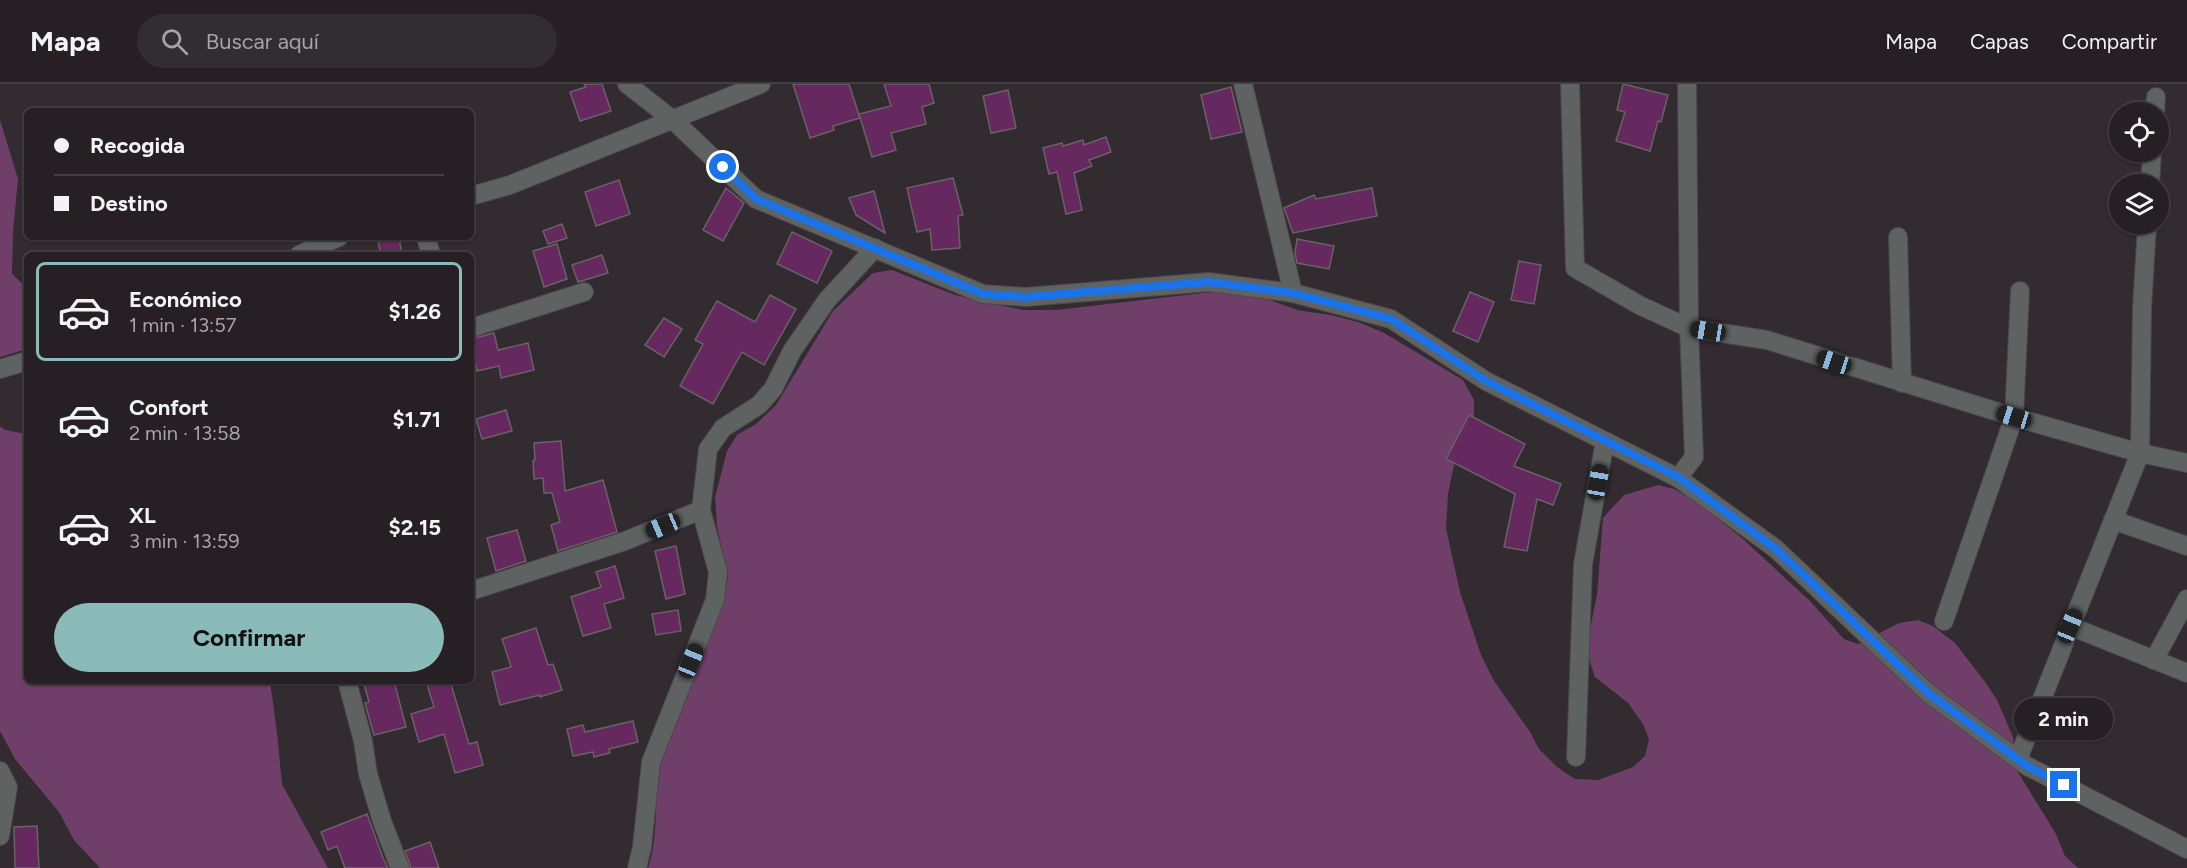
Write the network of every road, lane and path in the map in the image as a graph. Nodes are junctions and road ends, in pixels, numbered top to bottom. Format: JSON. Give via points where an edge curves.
{"nodes":[{"id":1,"x":627,"y":84,"type":"edge"},
{"id":2,"x":761,"y":84,"type":"edge"},
{"id":3,"x":1243,"y":84,"type":"edge"},
{"id":4,"x":1570,"y":84,"type":"edge"},
{"id":5,"x":1687,"y":84,"type":"edge"},
{"id":6,"x":673,"y":120,"type":"junction"},
{"id":7,"x":474,"y":195,"type":"edge"},
{"id":8,"x":2146,"y":234,"type":"edge"},
{"id":9,"x":1898,"y":237,"type":"dead end"},
{"id":10,"x":332,"y":240,"type":"edge"},
{"id":11,"x":875,"y":248,"type":"junction"},
{"id":12,"x":306,"y":252,"type":"edge"},
{"id":13,"x":2020,"y":291,"type":"dead end"},
{"id":14,"x":584,"y":292,"type":"dead end"},
{"id":15,"x":1293,"y":293,"type":"junction"},
{"id":16,"x":474,"y":327,"type":"edge"},
{"id":17,"x":1689,"y":328,"type":"junction"},
{"id":18,"x":24,"y":361,"type":"edge"},
{"id":19,"x":0,"y":369,"type":"edge"},
{"id":20,"x":1902,"y":383,"type":"junction"},
{"id":21,"x":2014,"y":417,"type":"junction"},
{"id":22,"x":1605,"y":441,"type":"junction"},
{"id":23,"x":2140,"y":453,"type":"junction"},
{"id":24,"x":2187,"y":463,"type":"edge"},
{"id":25,"x":1678,"y":477,"type":"junction"},
{"id":26,"x":701,"y":510,"type":"junction"},
{"id":27,"x":2113,"y":520,"type":"junction"},
{"id":28,"x":2187,"y":546,"type":"edge"},
{"id":29,"x":474,"y":590,"type":"edge"},
{"id":30,"x":2187,"y":599,"type":"edge"},
{"id":31,"x":1944,"y":621,"type":"dead end"},
{"id":32,"x":2070,"y":626,"type":"junction"},
{"id":33,"x":2154,"y":660,"type":"junction"},
{"id":34,"x":2187,"y":673,"type":"edge"},
{"id":35,"x":348,"y":684,"type":"edge"},
{"id":36,"x":1576,"y":757,"type":"dead end"},
{"id":37,"x":2018,"y":759,"type":"junction"},
{"id":38,"x":0,"y":771,"type":"edge"},
{"id":39,"x":0,"y":836,"type":"edge"},
{"id":40,"x":2187,"y":849,"type":"edge"},
{"id":41,"x":400,"y":868,"type":"edge"},
{"id":42,"x":637,"y":868,"type":"edge"}],
"edges":[{"from":1,"to":6,"type":"street"},
{"from":2,"to":6,"type":"street"},
{"from":3,"to":15,"type":"street"},
{"from":4,"to":17,"type":"street","via":[[1575,268]]},
{"from":5,"to":17,"type":"street"},
{"from":6,"to":7,"type":"street","via":[[510,185]]},
{"from":6,"to":11,"type":"street","via":[[756,199]]},
{"from":8,"to":23,"type":"street"},
{"from":9,"to":20,"type":"street"},
{"from":10,"to":12,"type":"street"},
{"from":11,"to":15,"type":"street","via":[[983,294],[1026,297],[1209,282]]},
{"from":11,"to":26,"type":"street","via":[[827,300],[792,351],[773,389],[759,405],[723,428],[708,449]]},
{"from":13,"to":21,"type":"street"},
{"from":14,"to":16,"type":"street"},
{"from":15,"to":22,"type":"street","via":[[1391,319],[1486,381]]},
{"from":17,"to":20,"type":"street","via":[[1767,340]]},
{"from":17,"to":25,"type":"street","via":[[1694,458]]},
{"from":18,"to":19,"type":"street"},
{"from":20,"to":21,"type":"street"},
{"from":21,"to":23,"type":"street"},
{"from":21,"to":31,"type":"street"},
{"from":22,"to":25,"type":"street"},
{"from":22,"to":36,"type":"street","via":[[1583,564]]},
{"from":23,"to":24,"type":"street"},
{"from":23,"to":27,"type":"street"},
{"from":25,"to":37,"type":"street","via":[[1776,549],[1928,693]]},
{"from":26,"to":29,"type":"street","via":[[625,542]]},
{"from":26,"to":42,"type":"street","via":[[718,572],[715,600],[651,762]]},
{"from":27,"to":28,"type":"street"},
{"from":27,"to":32,"type":"street"},
{"from":30,"to":33,"type":"street"},
{"from":32,"to":33,"type":"street"},
{"from":32,"to":37,"type":"street"},
{"from":33,"to":34,"type":"street"},
{"from":35,"to":41,"type":"street","via":[[368,774]]},
{"from":37,"to":40,"type":"street"},
{"from":38,"to":39,"type":"street","via":[[8,787]]}]}
